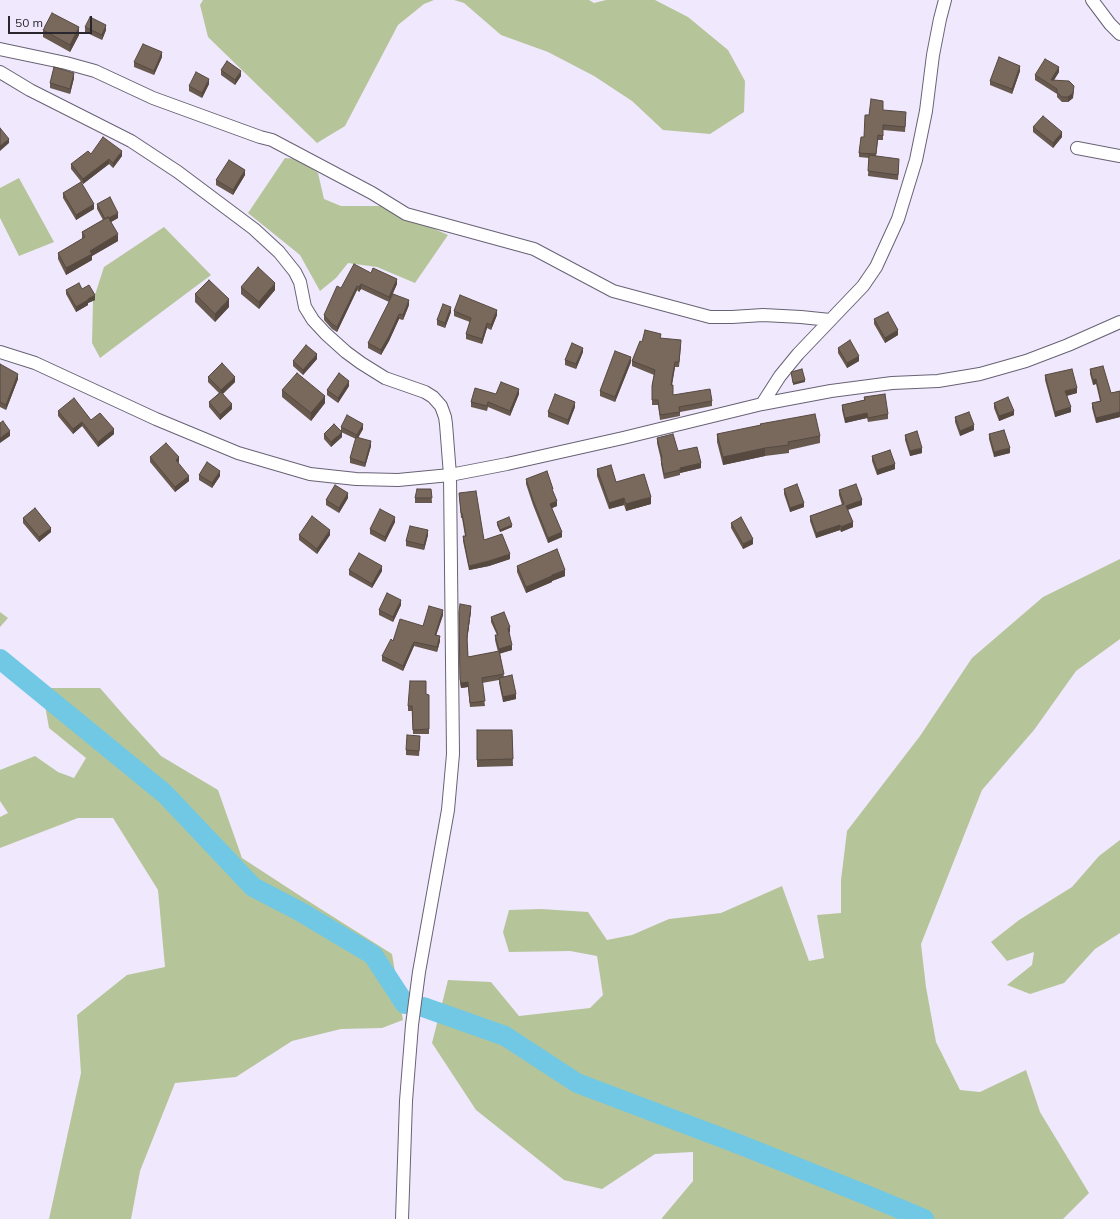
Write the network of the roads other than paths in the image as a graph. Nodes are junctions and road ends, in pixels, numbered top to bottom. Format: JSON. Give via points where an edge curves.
{"nodes":[{"id":1,"x":946,"y":0,"type":"edge"},
{"id":2,"x":1092,"y":0,"type":"edge"},
{"id":3,"x":1120,"y":34,"type":"edge"},
{"id":4,"x":0,"y":49,"type":"edge"},
{"id":5,"x":0,"y":72,"type":"edge"},
{"id":6,"x":1077,"y":148,"type":"dead end"},
{"id":7,"x":1120,"y":156,"type":"edge"},
{"id":8,"x":830,"y":320,"type":"junction"},
{"id":9,"x":1120,"y":322,"type":"edge"},
{"id":10,"x":0,"y":352,"type":"edge"},
{"id":11,"x":762,"y":404,"type":"junction"},
{"id":12,"x":450,"y":475,"type":"junction"},
{"id":13,"x":402,"y":1219,"type":"edge"}],
"edges":[{"from":1,"to":8,"type":"street","via":[[933,55],[926,111],[916,160],[898,220],[876,267],[863,286]]},
{"from":2,"to":3,"type":"street"},
{"from":4,"to":8,"type":"street","via":[[95,71],[153,98],[272,140],[406,214],[534,249],[613,291],[710,317],[763,314]]},
{"from":5,"to":12,"type":"street","via":[[30,90],[132,141],[254,229],[279,252],[295,272],[300,282],[305,307],[326,334],[385,378],[425,392],[441,406],[446,424]]},
{"from":6,"to":7,"type":"street"},
{"from":8,"to":11,"type":"street","via":[[780,376]]},
{"from":9,"to":11,"type":"street","via":[[1026,361],[980,374],[938,381],[892,383],[831,391]]},
{"from":10,"to":12,"type":"street","via":[[35,363],[156,419],[238,453],[310,474],[377,480]]},
{"from":11,"to":12,"type":"street","via":[[615,440]]},
{"from":12,"to":13,"type":"street","via":[[453,754],[448,810],[412,1025],[406,1101]]}]}
